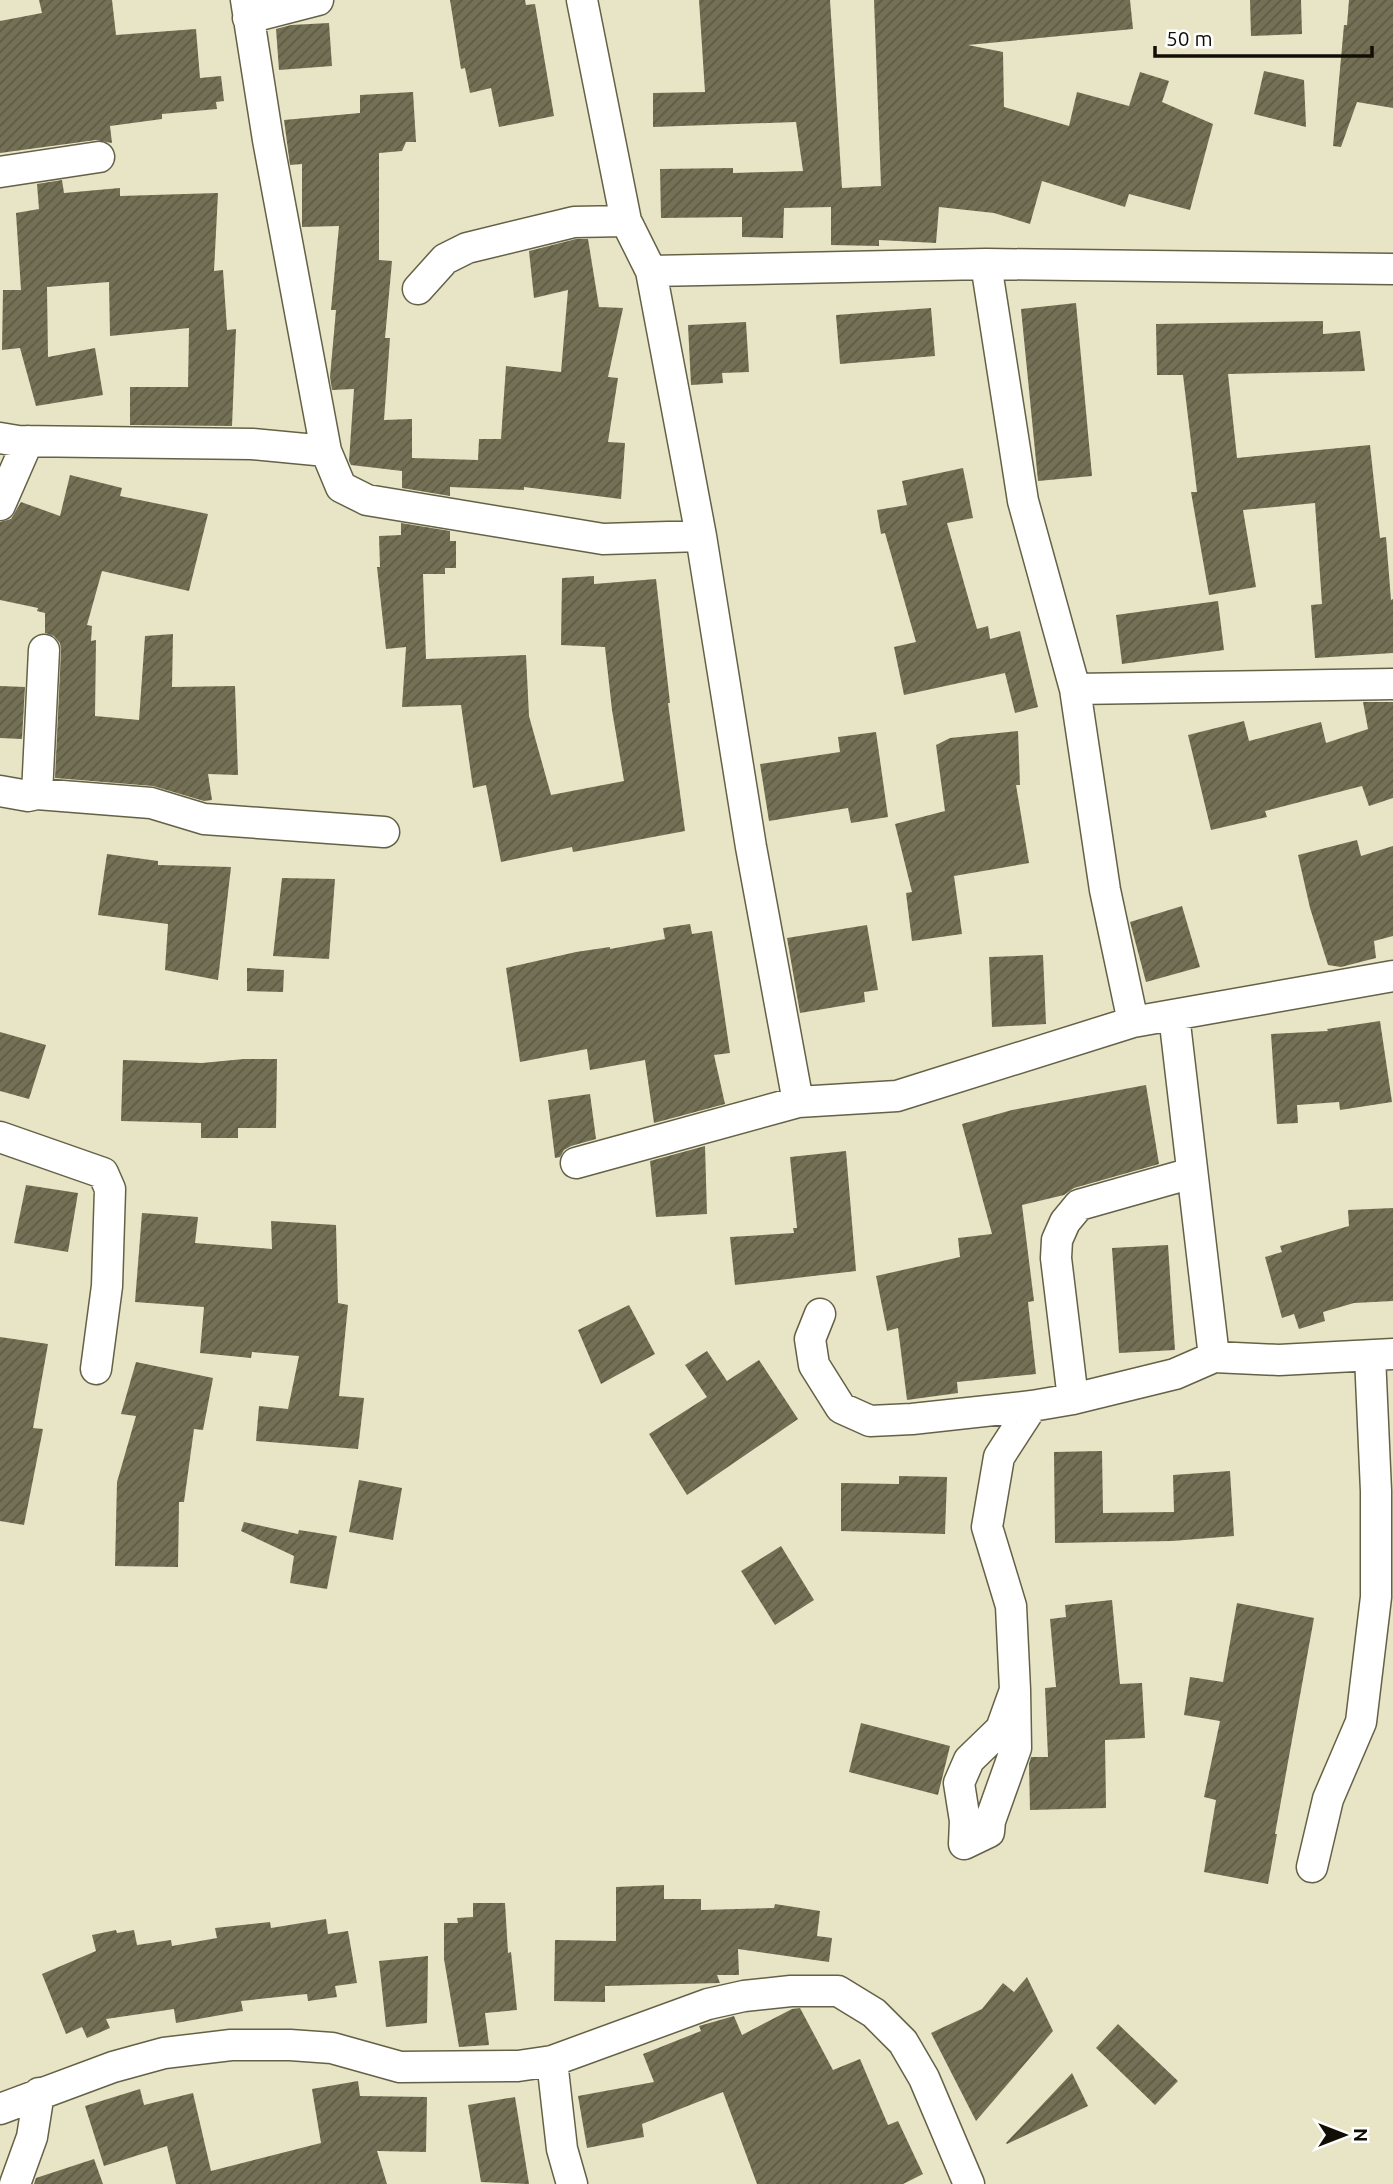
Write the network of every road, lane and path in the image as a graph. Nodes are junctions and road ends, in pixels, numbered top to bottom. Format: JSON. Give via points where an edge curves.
{"nodes":[{"id":1,"x":318,"y":0,"type":"edge"},
{"id":2,"x":582,"y":0,"type":"edge"},
{"id":3,"x":247,"y":9,"type":"edge"},
{"id":4,"x":99,"y":157,"type":"dead end"},
{"id":5,"x":0,"y":172,"type":"edge"},
{"id":6,"x":626,"y":221,"type":"junction"},
{"id":7,"x":986,"y":264,"type":"junction"},
{"id":8,"x":1393,"y":269,"type":"edge"},
{"id":9,"x":651,"y":271,"type":"junction"},
{"id":10,"x":418,"y":289,"type":"dead end"},
{"id":11,"x":14,"y":439,"type":"edge"},
{"id":12,"x":326,"y":451,"type":"junction"},
{"id":13,"x":0,"y":505,"type":"edge"},
{"id":14,"x":701,"y":536,"type":"junction"},
{"id":15,"x":44,"y":650,"type":"dead end"},
{"id":16,"x":1393,"y":684,"type":"edge"},
{"id":17,"x":1075,"y":689,"type":"junction"},
{"id":18,"x":0,"y":791,"type":"edge"},
{"id":19,"x":37,"y":794,"type":"junction"},
{"id":20,"x":384,"y":832,"type":"dead end"},
{"id":21,"x":1393,"y":976,"type":"edge"},
{"id":22,"x":1174,"y":1015,"type":"junction"},
{"id":23,"x":1133,"y":1022,"type":"junction"},
{"id":24,"x":798,"y":1102,"type":"junction"},
{"id":25,"x":0,"y":1137,"type":"edge"},
{"id":26,"x":576,"y":1163,"type":"dead end"},
{"id":27,"x":1192,"y":1173,"type":"junction"},
{"id":28,"x":820,"y":1314,"type":"dead end"},
{"id":29,"x":1381,"y":1355,"type":"edge"},
{"id":30,"x":1214,"y":1357,"type":"junction"},
{"id":31,"x":96,"y":1369,"type":"dead end"},
{"id":32,"x":1073,"y":1399,"type":"junction"},
{"id":33,"x":1032,"y":1406,"type":"junction"},
{"id":34,"x":1015,"y":1690,"type":"dead end"},
{"id":35,"x":1312,"y":1867,"type":"dead end"},
{"id":36,"x":552,"y":2061,"type":"junction"},
{"id":37,"x":39,"y":2093,"type":"junction"},
{"id":38,"x":0,"y":2109,"type":"edge"},
{"id":39,"x":15,"y":2184,"type":"edge"},
{"id":40,"x":572,"y":2184,"type":"edge"},
{"id":41,"x":969,"y":2184,"type":"edge"}],
"edges":[{"from":1,"to":3,"type":"street"},
{"from":2,"to":6,"type":"street"},
{"from":3,"to":12,"type":"street"},
{"from":4,"to":5,"type":"street"},
{"from":6,"to":9,"type":"street"},
{"from":6,"to":10,"type":"street","via":[[575,222],[467,248],[445,259]]},
{"from":7,"to":8,"type":"street"},
{"from":7,"to":9,"type":"street"},
{"from":7,"to":17,"type":"street","via":[[1023,501]]},
{"from":9,"to":14,"type":"street"},
{"from":11,"to":12,"type":"street","via":[[252,444]]},
{"from":11,"to":13,"type":"street"},
{"from":12,"to":14,"type":"street","via":[[341,487],[367,500],[603,539]]},
{"from":14,"to":24,"type":"street"},
{"from":15,"to":19,"type":"street"},
{"from":16,"to":17,"type":"street"},
{"from":17,"to":23,"type":"street","via":[[1105,890]]},
{"from":18,"to":19,"type":"street"},
{"from":19,"to":20,"type":"street","via":[[151,803],[204,819]]},
{"from":21,"to":22,"type":"street"},
{"from":22,"to":23,"type":"street"},
{"from":22,"to":27,"type":"street"},
{"from":23,"to":24,"type":"street","via":[[897,1096]]},
{"from":24,"to":26,"type":"street"},
{"from":25,"to":31,"type":"street","via":[[103,1173],[110,1189],[107,1286]]},
{"from":27,"to":30,"type":"street"},
{"from":27,"to":32,"type":"street","via":[[1079,1205],[1065,1222],[1056,1258]]},
{"from":28,"to":33,"type":"street","via":[[810,1339],[814,1365],[841,1408],[870,1421]]},
{"from":29,"to":30,"type":"street","via":[[1279,1360]]},
{"from":29,"to":35,"type":"street","via":[[1376,1597],[1361,1722],[1328,1799]]},
{"from":30,"to":32,"type":"street","via":[[1175,1374]]},
{"from":32,"to":33,"type":"street"},
{"from":33,"to":34,"type":"street","via":[[999,1457],[986,1527],[1011,1606]]},
{"from":36,"to":37,"type":"street","via":[[519,2066],[400,2067],[332,2048],[231,2045],[164,2053]]},
{"from":36,"to":40,"type":"street","via":[[562,2149]]},
{"from":36,"to":41,"type":"street","via":[[708,2004],[791,1991],[838,1992],[874,2012],[903,2042],[924,2078]]},
{"from":37,"to":38,"type":"street"},
{"from":37,"to":39,"type":"street","via":[[32,2137]]}]}
